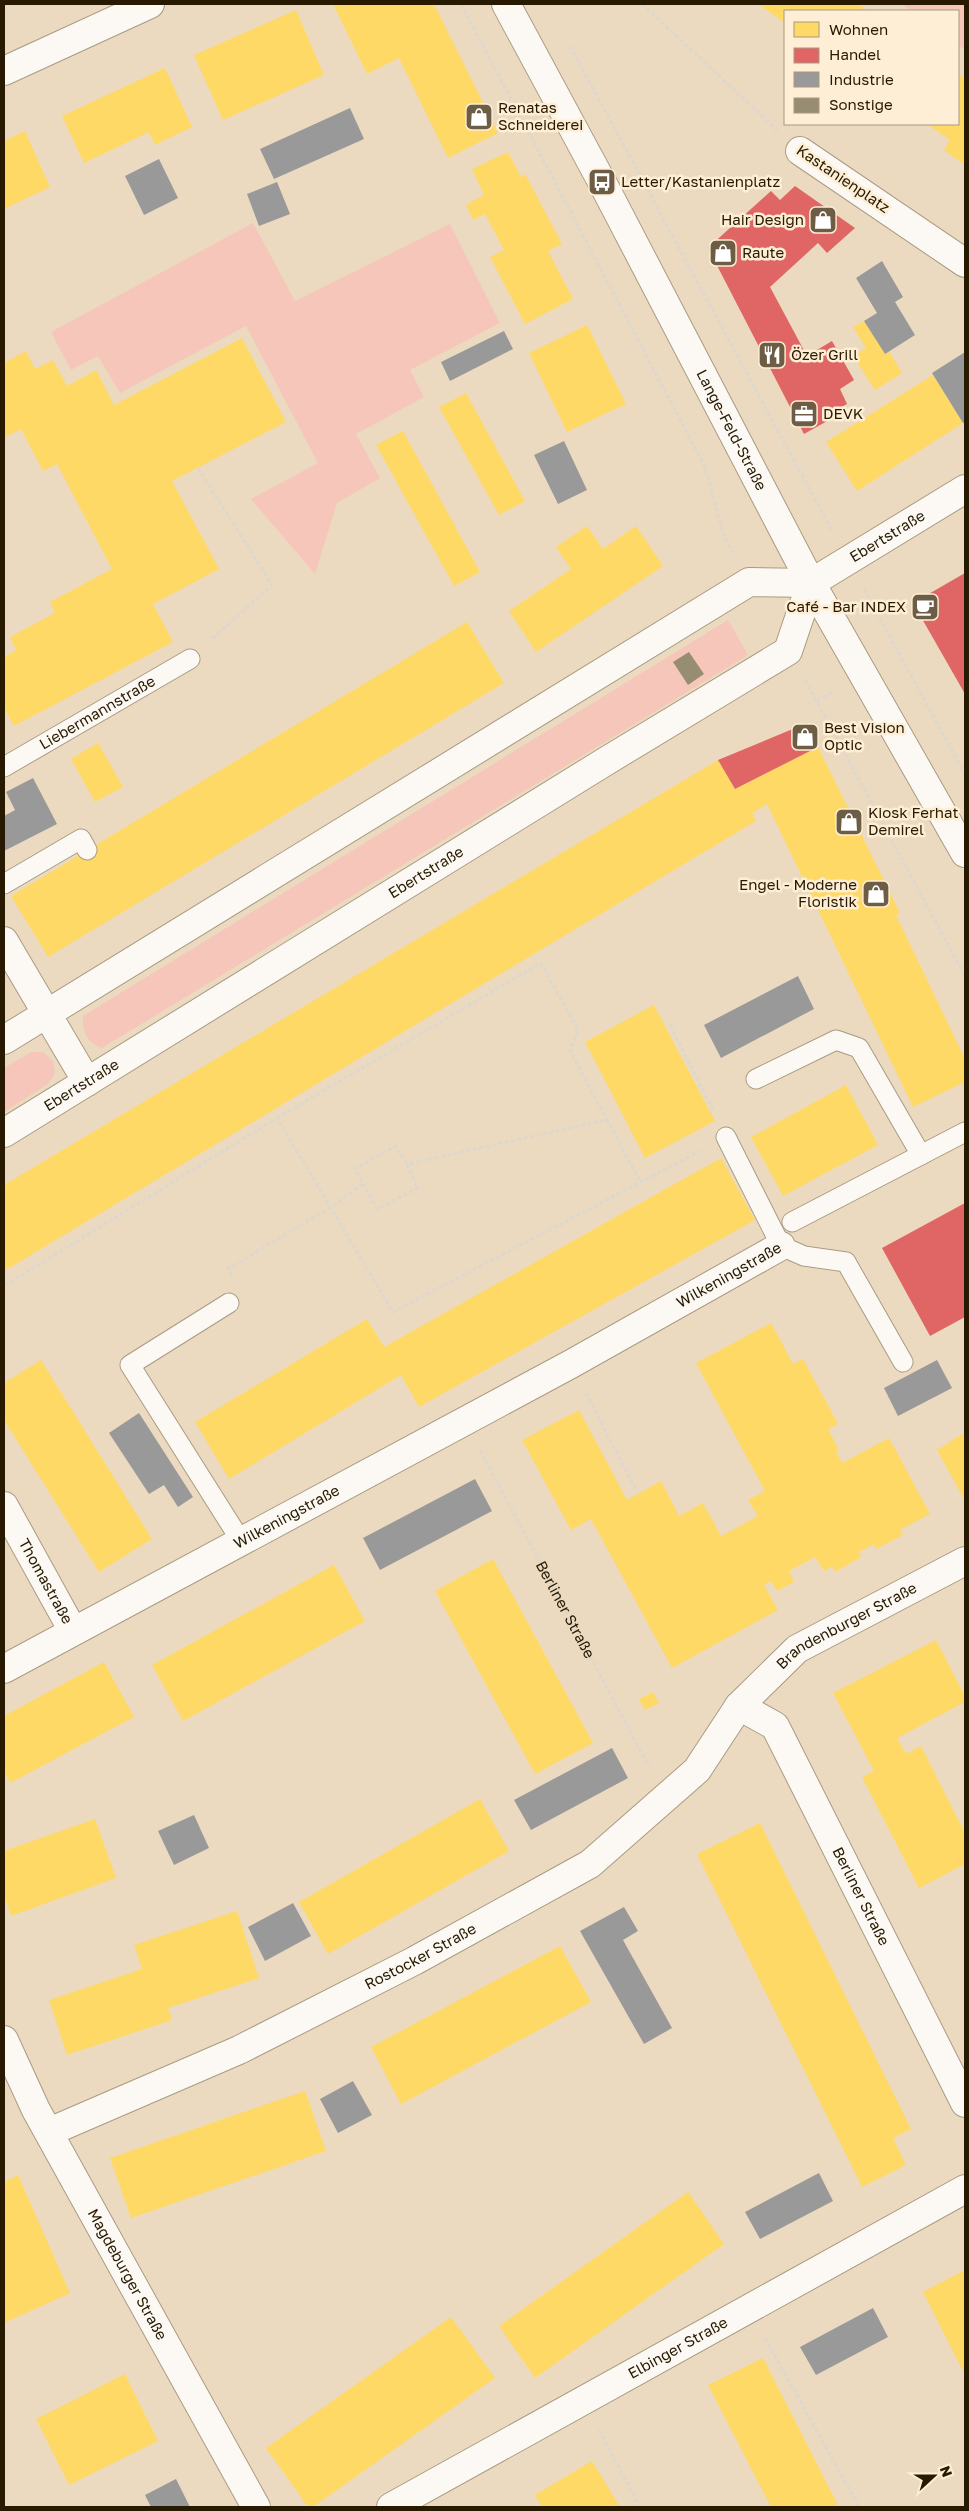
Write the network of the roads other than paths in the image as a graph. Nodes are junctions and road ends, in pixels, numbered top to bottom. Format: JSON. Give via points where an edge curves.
{"nodes":[{"id":1,"x":150,"y":4,"type":"edge"},
{"id":2,"x":506,"y":4,"type":"edge"},
{"id":3,"x":4,"y":71,"type":"edge"},
{"id":4,"x":800,"y":151,"type":"road end"},
{"id":5,"x":965,"y":263,"type":"edge"},
{"id":6,"x":965,"y":489,"type":"edge"},
{"id":7,"x":811,"y":583,"type":"junction"},
{"id":8,"x":190,"y":659,"type":"road end"},
{"id":9,"x":4,"y":768,"type":"edge"},
{"id":10,"x":88,"y":850,"type":"dead end"},
{"id":11,"x":965,"y":853,"type":"edge"},
{"id":12,"x":4,"y":884,"type":"edge"},
{"id":13,"x":4,"y":941,"type":"edge"},
{"id":14,"x":45,"y":1015,"type":"junction"},
{"id":15,"x":4,"y":1040,"type":"edge"},
{"id":16,"x":756,"y":1079,"type":"dead end"},
{"id":17,"x":87,"y":1082,"type":"junction"},
{"id":18,"x":965,"y":1132,"type":"edge"},
{"id":19,"x":4,"y":1133,"type":"edge"},
{"id":20,"x":726,"y":1137,"type":"road end"},
{"id":21,"x":922,"y":1155,"type":"junction"},
{"id":22,"x":792,"y":1222,"type":"dead end"},
{"id":23,"x":781,"y":1246,"type":"junction"},
{"id":24,"x":230,"y":1303,"type":"road end"},
{"id":25,"x":903,"y":1362,"type":"dead end"},
{"id":26,"x":4,"y":1506,"type":"edge"},
{"id":27,"x":241,"y":1542,"type":"junction"},
{"id":28,"x":965,"y":1561,"type":"edge"},
{"id":29,"x":73,"y":1631,"type":"junction"},
{"id":30,"x":4,"y":1669,"type":"edge"},
{"id":31,"x":739,"y":1706,"type":"junction"},
{"id":32,"x":4,"y":2040,"type":"edge"},
{"id":33,"x":965,"y":2103,"type":"edge"},
{"id":34,"x":49,"y":2132,"type":"junction"},
{"id":35,"x":965,"y":2189,"type":"edge"},
{"id":36,"x":256,"y":2507,"type":"edge"},
{"id":37,"x":391,"y":2507,"type":"edge"}],
"edges":[{"from":1,"to":3,"type":"street"},
{"from":2,"to":7,"type":"street","name":"Lange-Feld-Straße"},
{"from":4,"to":5,"type":"street","name":"Kastanienplatz"},
{"from":6,"to":7,"type":"street","name":"Ebertstraße"},
{"from":7,"to":11,"type":"street","name":"Lange-Feld-Straße"},
{"from":7,"to":14,"type":"street","via":[[749,582]]},
{"from":7,"to":17,"type":"street","name":"Ebertstraße","via":[[788,651]]},
{"from":8,"to":9,"type":"lane","name":"Liebermannstraße"},
{"from":10,"to":12,"type":"lane","via":[[80,839]]},
{"from":13,"to":14,"type":"street"},
{"from":14,"to":15,"type":"street"},
{"from":14,"to":17,"type":"street"},
{"from":16,"to":21,"type":"lane","via":[[836,1040],[859,1048]]},
{"from":17,"to":19,"type":"street","name":"Ebertstraße"},
{"from":18,"to":21,"type":"lane"},
{"from":20,"to":23,"type":"lane","name":"Wilkeningstraße"},
{"from":21,"to":22,"type":"lane"},
{"from":23,"to":25,"type":"lane","via":[[804,1256],[846,1262]]},
{"from":23,"to":27,"type":"street","name":"Wilkeningstraße","via":[[571,1364]]},
{"from":24,"to":27,"type":"lane","via":[[130,1365]]},
{"from":26,"to":29,"type":"street","name":"Thomastraße"},
{"from":27,"to":29,"type":"street","name":"Wilkeningstraße"},
{"from":28,"to":31,"type":"street","name":"Brandenburger Straße","via":[[797,1649]]},
{"from":29,"to":30,"type":"street","name":"Wilkeningstraße"},
{"from":31,"to":33,"type":"street","name":"Berliner Straße","via":[[775,1726]]},
{"from":31,"to":34,"type":"street","name":"Rostocker Straße","via":[[697,1770],[590,1864],[414,1961],[239,2050]]},
{"from":32,"to":34,"type":"street","name":"Magdeburger Straße"},
{"from":34,"to":36,"type":"street","name":"Magdeburger Straße"},
{"from":35,"to":37,"type":"street","name":"Elbinger Straße"}]}
